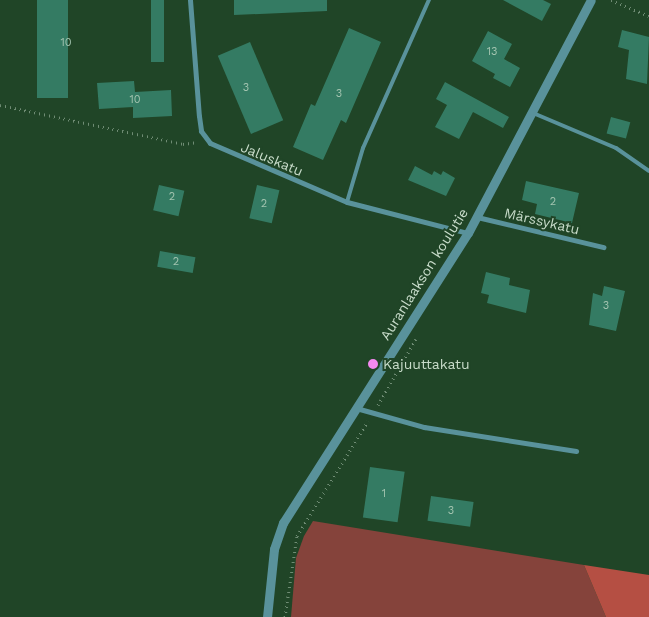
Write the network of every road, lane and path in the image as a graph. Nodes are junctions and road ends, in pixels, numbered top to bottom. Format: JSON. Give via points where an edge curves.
{"nodes":[{"id":1,"x":190,"y":0,"type":"edge"},
{"id":2,"x":429,"y":0,"type":"edge"},
{"id":3,"x":591,"y":0,"type":"edge"},
{"id":4,"x":611,"y":0,"type":"edge"},
{"id":5,"x":649,"y":16,"type":"edge"},
{"id":6,"x":0,"y":105,"type":"edge"},
{"id":7,"x":532,"y":113,"type":"junction"},
{"id":8,"x":205,"y":138,"type":"junction"},
{"id":9,"x":649,"y":171,"type":"edge"},
{"id":10,"x":347,"y":202,"type":"junction"},
{"id":11,"x":477,"y":217,"type":"junction"},
{"id":12,"x":468,"y":233,"type":"junction"},
{"id":13,"x":603,"y":247,"type":"dead end"},
{"id":14,"x":356,"y":408,"type":"junction"},
{"id":15,"x":576,"y":450,"type":"dead end"},
{"id":16,"x":267,"y":617,"type":"edge"}],
"edges":[{"from":1,"to":8,"type":"street","via":[[198,116]]},
{"from":2,"to":10,"type":"lane","via":[[364,148]]},
{"from":3,"to":7,"type":"street","name":"Auranlaakson koulutie"},
{"from":4,"to":5,"type":"path"},
{"from":6,"to":8,"type":"path","via":[[183,144]]},
{"from":7,"to":9,"type":"lane","via":[[616,148]]},
{"from":7,"to":11,"type":"street","name":"Auranlaakson koulutie"},
{"from":8,"to":10,"type":"street","name":"Jaluskatu","via":[[225,152]]},
{"from":10,"to":12,"type":"street","name":"Jaluskatu"},
{"from":11,"to":12,"type":"street","name":"Auranlaakson koulutie"},
{"from":11,"to":13,"type":"street","name":"Märssykatu"},
{"from":12,"to":14,"type":"street","name":"Auranlaakson koulutie"},
{"from":14,"to":15,"type":"street","via":[[407,424]]},
{"from":14,"to":16,"type":"street","name":"Auranlaakson koulutie","via":[[289,512],[278,536]]}]}
